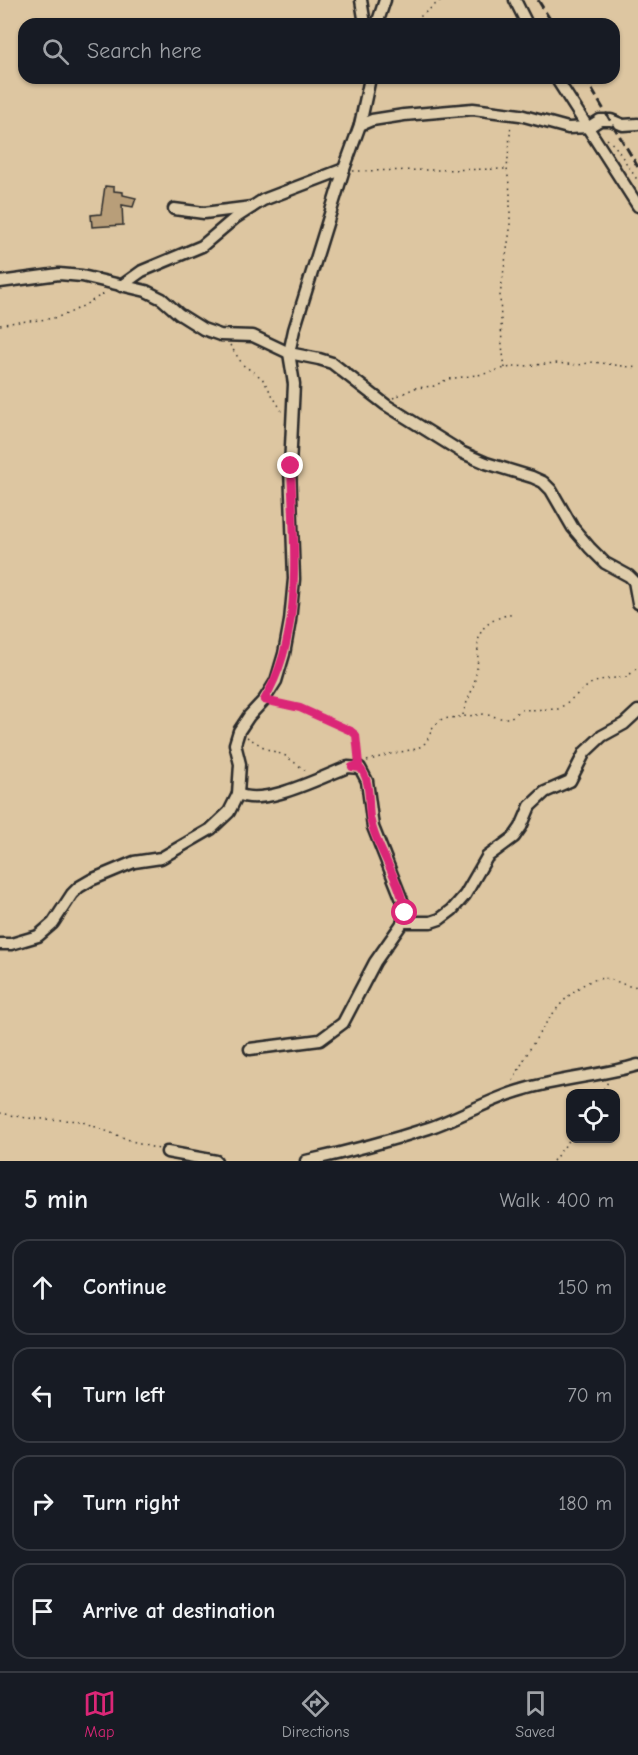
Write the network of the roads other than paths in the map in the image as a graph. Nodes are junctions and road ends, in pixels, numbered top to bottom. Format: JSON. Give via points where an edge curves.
{"nodes":[{"id":1,"x":362,"y":0,"type":"edge"},
{"id":2,"x":385,"y":0,"type":"edge"},
{"id":3,"x":515,"y":0,"type":"edge"},
{"id":4,"x":364,"y":18,"type":"edge"},
{"id":5,"x":379,"y":18,"type":"edge"},
{"id":6,"x":524,"y":18,"type":"edge"},
{"id":7,"x":369,"y":84,"type":"edge"},
{"id":8,"x":560,"y":84,"type":"edge"},
{"id":9,"x":638,"y":124,"type":"edge"},
{"id":10,"x":360,"y":125,"type":"junction"},
{"id":11,"x":589,"y":127,"type":"junction"},
{"id":12,"x":344,"y":170,"type":"junction"},
{"id":13,"x":638,"y":206,"type":"edge"},
{"id":14,"x":252,"y":207,"type":"junction"},
{"id":15,"x":174,"y":209,"type":"dead end"},
{"id":16,"x":0,"y":282,"type":"edge"},
{"id":17,"x":122,"y":286,"type":"junction"},
{"id":18,"x":289,"y":353,"type":"junction"},
{"id":19,"x":638,"y":603,"type":"edge"},
{"id":20,"x":638,"y":711,"type":"edge"},
{"id":21,"x":238,"y":794,"type":"junction"},
{"id":22,"x":404,"y":922,"type":"junction"},
{"id":23,"x":0,"y":944,"type":"edge"},
{"id":24,"x":250,"y":1049,"type":"dead end"},
{"id":25,"x":638,"y":1065,"type":"edge"},
{"id":26,"x":167,"y":1152,"type":"road end"},
{"id":27,"x":216,"y":1161,"type":"edge"},
{"id":28,"x":306,"y":1161,"type":"edge"}],
"edges":[{"from":1,"to":4,"type":"street"},
{"from":2,"to":5,"type":"street"},
{"from":3,"to":6,"type":"street"},
{"from":7,"to":10,"type":"street"},
{"from":8,"to":11,"type":"street"},
{"from":9,"to":11,"type":"street","via":[[600,120]]},
{"from":10,"to":11,"type":"street","via":[[404,115],[473,109],[568,128]]},
{"from":10,"to":12,"type":"street"},
{"from":11,"to":13,"type":"street"},
{"from":12,"to":14,"type":"street","via":[[290,188]]},
{"from":12,"to":18,"type":"street"},
{"from":14,"to":15,"type":"street","via":[[204,213]]},
{"from":14,"to":17,"type":"street","via":[[202,246],[142,271]]},
{"from":16,"to":17,"type":"street","via":[[59,274]]},
{"from":17,"to":18,"type":"street","via":[[154,295],[203,329],[220,335],[253,336]]},
{"from":18,"to":19,"type":"street","via":[[332,363],[383,403],[463,453],[543,482],[590,548],[634,581]]},
{"from":18,"to":21,"type":"street","via":[[294,384],[294,579],[290,621],[276,681],[239,731],[235,744],[240,764]]},
{"from":20,"to":22,"type":"street","via":[[585,752],[570,781],[545,792],[530,806],[521,828],[487,857],[465,896],[452,910],[440,920]]},
{"from":21,"to":22,"type":"street","via":[[250,798],[272,795],[348,767],[360,768],[367,782],[373,827],[404,905]]},
{"from":21,"to":23,"type":"street","via":[[229,812],[212,829],[161,858],[134,862],[79,886],[53,923],[38,936]]},
{"from":22,"to":24,"type":"street","via":[[375,962],[343,1023],[320,1040]]},
{"from":25,"to":28,"type":"street","via":[[523,1089],[430,1127]]},
{"from":26,"to":27,"type":"street"}]}
